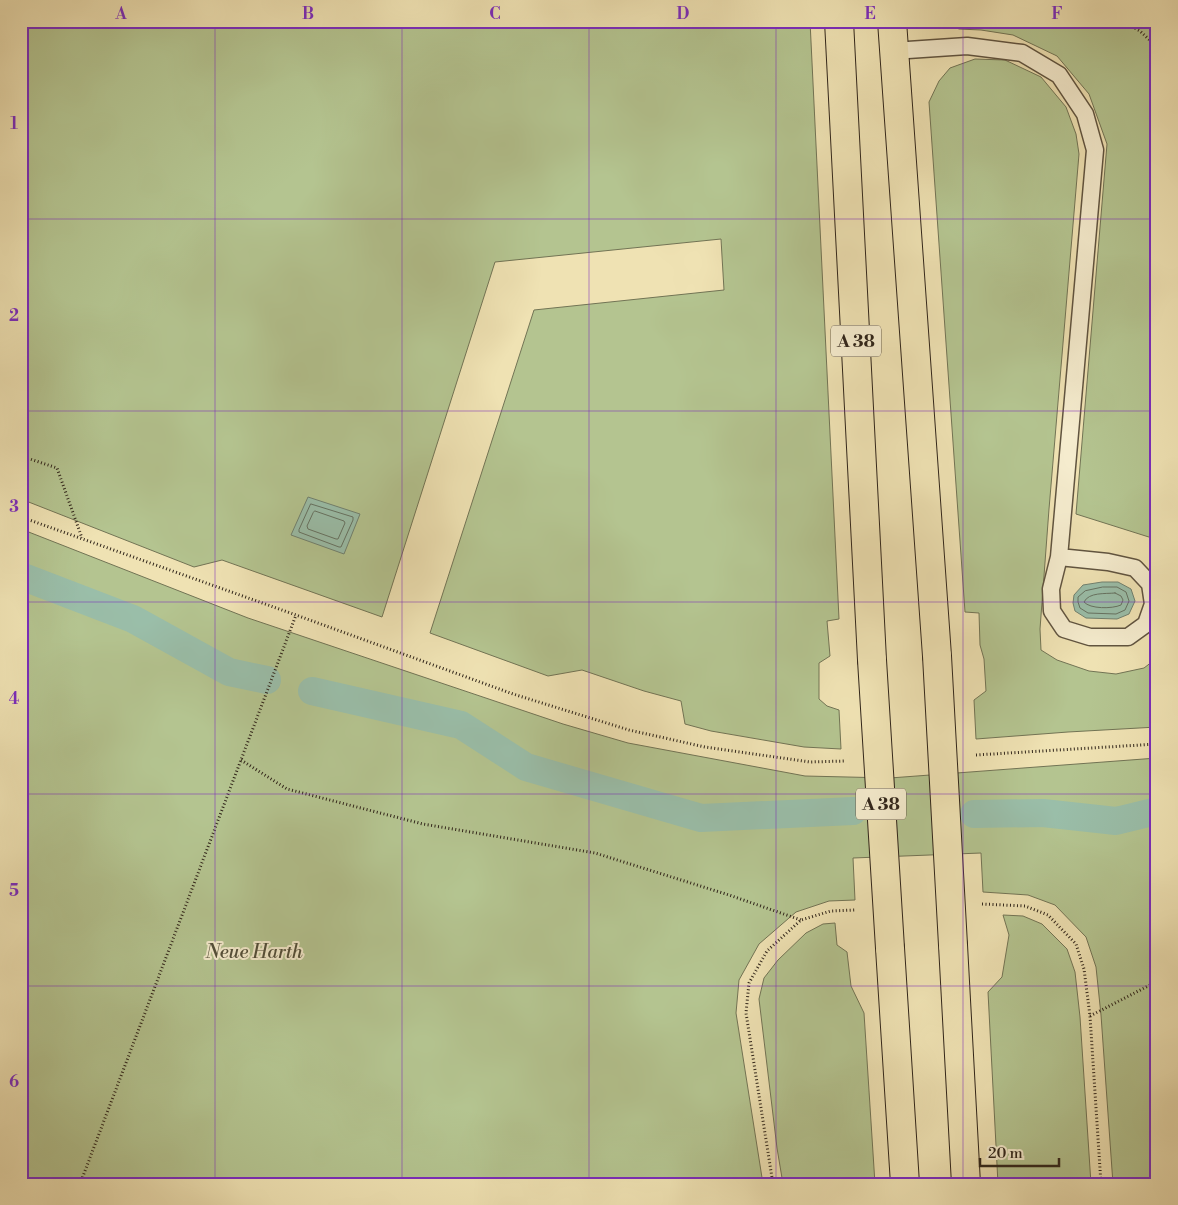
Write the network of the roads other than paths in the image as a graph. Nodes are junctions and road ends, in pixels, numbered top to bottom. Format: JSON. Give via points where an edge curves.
{"nodes":[{"id":1,"x":839,"y":21,"type":"edge"},
{"id":2,"x":892,"y":21,"type":"edge"},
{"id":3,"x":893,"y":51,"type":"junction"},
{"id":4,"x":1059,"y":557,"type":"junction"},
{"id":5,"x":905,"y":1184,"type":"edge"},
{"id":6,"x":966,"y":1184,"type":"edge"}],
"edges":[{"from":1,"to":5,"type":"highway","number":"A 38","bridge":true,"via":[[872,660]]},
{"from":2,"to":3,"type":"highway"},
{"from":3,"to":4,"type":"lane","via":[[967,46],[1022,53],[1058,75],[1085,114],[1094,150]]},
{"from":3,"to":6,"type":"highway","bridge":true,"via":[[936,656]]},
{"from":4,"to":4,"type":"lane","via":[[1051,588],[1052,611],[1064,629],[1090,637],[1128,636],[1146,624],[1152,604],[1150,584],[1135,568]]}]}
